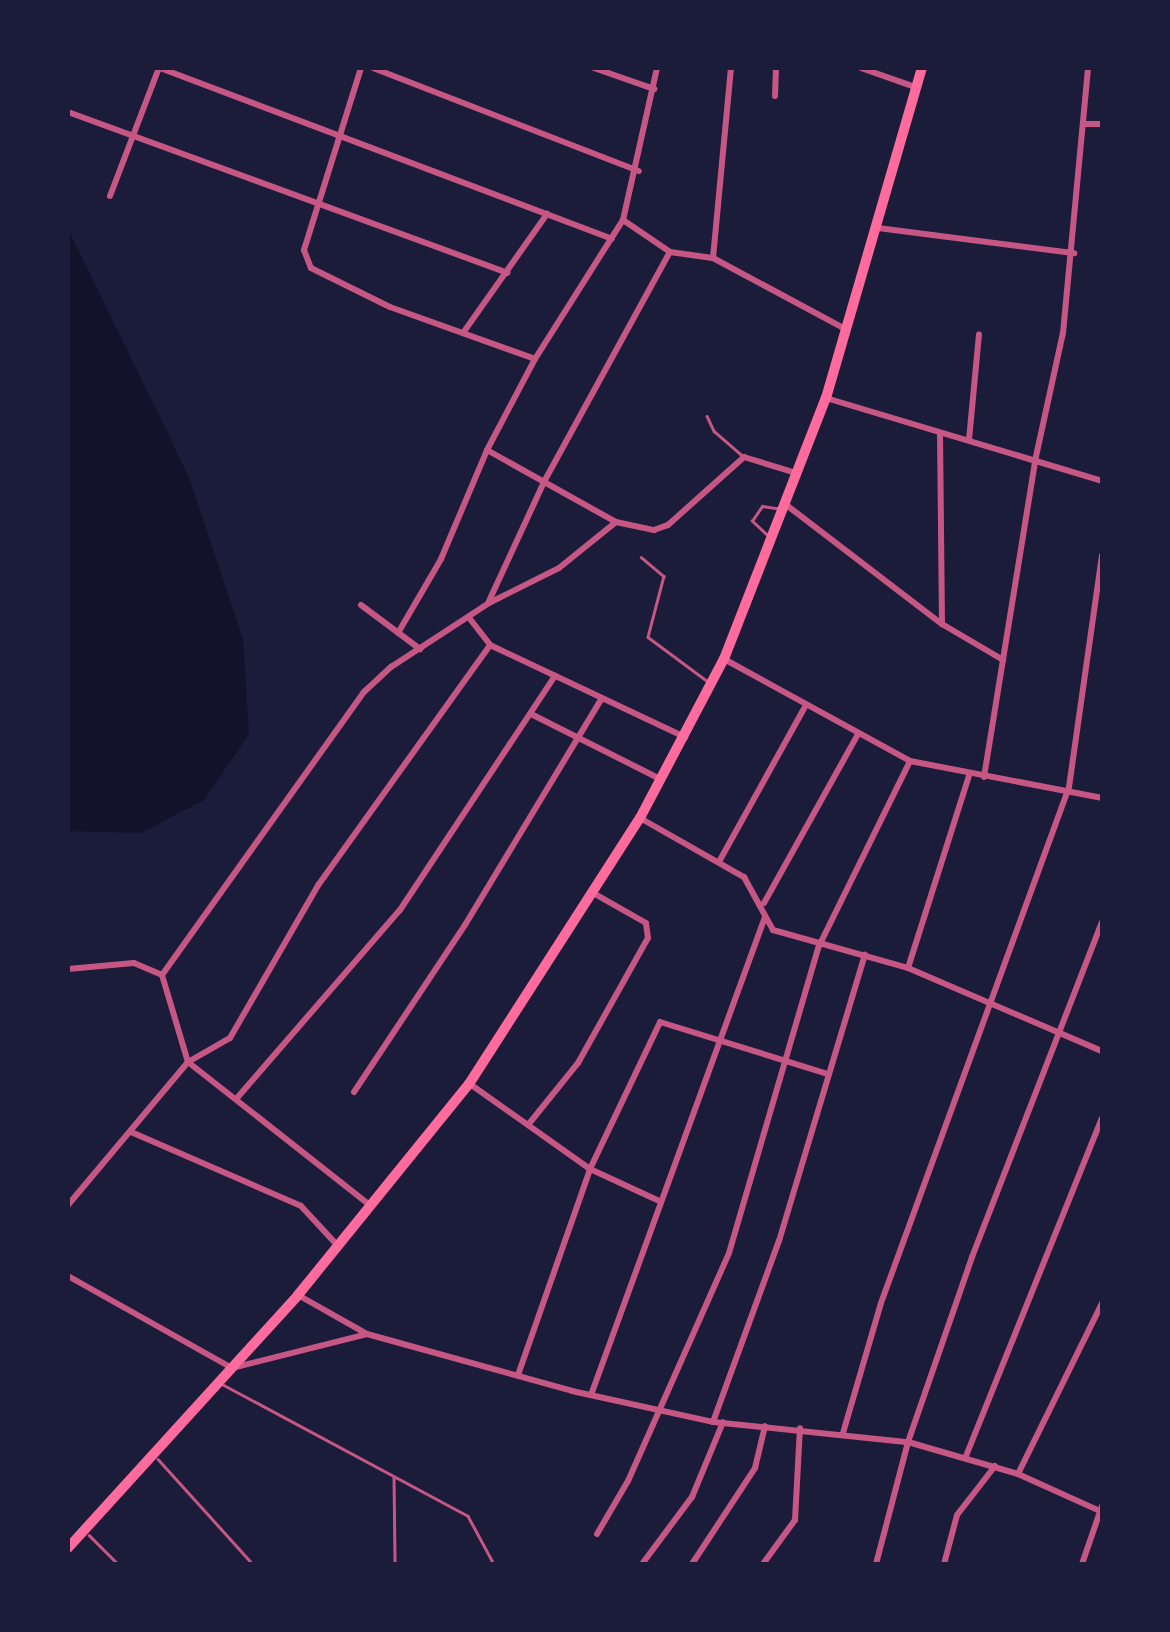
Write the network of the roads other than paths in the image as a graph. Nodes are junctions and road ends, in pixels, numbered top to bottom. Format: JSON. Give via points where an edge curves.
{"nodes":[{"id":1,"x":160,"y":68,"type":"edge"},
{"id":2,"x":362,"y":68,"type":"edge"},
{"id":3,"x":373,"y":68,"type":"edge"},
{"id":4,"x":594,"y":68,"type":"edge"},
{"id":5,"x":657,"y":68,"type":"edge"},
{"id":6,"x":731,"y":68,"type":"edge"},
{"id":7,"x":776,"y":68,"type":"edge"},
{"id":8,"x":861,"y":68,"type":"edge"},
{"id":9,"x":922,"y":68,"type":"edge"},
{"id":10,"x":1088,"y":68,"type":"edge"},
{"id":11,"x":916,"y":87,"type":"junction"},
{"id":12,"x":654,"y":88,"type":"junction"},
{"id":13,"x":775,"y":96,"type":"dead end"},
{"id":14,"x":68,"y":112,"type":"edge"},
{"id":15,"x":1084,"y":124,"type":"junction"},
{"id":16,"x":1102,"y":124,"type":"edge"},
{"id":17,"x":339,"y":134,"type":"junction"},
{"id":18,"x":132,"y":137,"type":"junction"},
{"id":19,"x":639,"y":171,"type":"junction"},
{"id":20,"x":110,"y":196,"type":"dead end"},
{"id":21,"x":318,"y":201,"type":"junction"},
{"id":22,"x":547,"y":214,"type":"junction"},
{"id":23,"x":624,"y":220,"type":"junction"},
{"id":24,"x":878,"y":228,"type":"junction"},
{"id":25,"x":612,"y":239,"type":"junction"},
{"id":26,"x":670,"y":252,"type":"junction"},
{"id":27,"x":1074,"y":253,"type":"junction"},
{"id":28,"x":714,"y":258,"type":"junction"},
{"id":29,"x":507,"y":273,"type":"junction"},
{"id":30,"x":847,"y":330,"type":"junction"},
{"id":31,"x":463,"y":332,"type":"junction"},
{"id":32,"x":980,"y":334,"type":"dead end"},
{"id":33,"x":535,"y":359,"type":"junction"},
{"id":34,"x":826,"y":398,"type":"junction"},
{"id":35,"x":707,"y":416,"type":"dead end"},
{"id":36,"x":940,"y":433,"type":"junction"},
{"id":37,"x":969,"y":440,"type":"junction"},
{"id":38,"x":487,"y":450,"type":"junction"},
{"id":39,"x":744,"y":456,"type":"junction"},
{"id":40,"x":1035,"y":461,"type":"junction"},
{"id":41,"x":797,"y":474,"type":"junction"},
{"id":42,"x":545,"y":480,"type":"junction"},
{"id":43,"x":1102,"y":481,"type":"edge"},
{"id":44,"x":784,"y":506,"type":"junction"},
{"id":45,"x":616,"y":522,"type":"junction"},
{"id":46,"x":772,"y":538,"type":"junction"},
{"id":47,"x":1102,"y":555,"type":"edge"},
{"id":48,"x":641,"y":557,"type":"dead end"},
{"id":49,"x":489,"y":602,"type":"junction"},
{"id":50,"x":361,"y":605,"type":"dead end"},
{"id":51,"x":470,"y":619,"type":"junction"},
{"id":52,"x":942,"y":624,"type":"junction"},
{"id":53,"x":398,"y":633,"type":"junction"},
{"id":54,"x":490,"y":646,"type":"junction"},
{"id":55,"x":420,"y":649,"type":"junction"},
{"id":56,"x":724,"y":659,"type":"junction"},
{"id":57,"x":1003,"y":660,"type":"junction"},
{"id":58,"x":555,"y":676,"type":"junction"},
{"id":59,"x":712,"y":684,"type":"junction"},
{"id":60,"x":602,"y":698,"type":"junction"},
{"id":61,"x":806,"y":706,"type":"junction"},
{"id":62,"x":531,"y":714,"type":"junction"},
{"id":63,"x":858,"y":734,"type":"junction"},
{"id":64,"x":685,"y":737,"type":"junction"},
{"id":65,"x":578,"y":738,"type":"junction"},
{"id":66,"x":910,"y":761,"type":"junction"},
{"id":67,"x":970,"y":776,"type":"junction"},
{"id":68,"x":984,"y":777,"type":"junction"},
{"id":69,"x":662,"y":780,"type":"junction"},
{"id":70,"x":1069,"y":788,"type":"junction"},
{"id":71,"x":1102,"y":798,"type":"edge"},
{"id":72,"x":640,"y":818,"type":"junction"},
{"id":73,"x":720,"y":860,"type":"junction"},
{"id":74,"x":592,"y":893,"type":"junction"},
{"id":75,"x":764,"y":904,"type":"junction"},
{"id":76,"x":764,"y":917,"type":"junction"},
{"id":77,"x":1102,"y":922,"type":"edge"},
{"id":78,"x":819,"y":946,"type":"junction"},
{"id":79,"x":865,"y":955,"type":"junction"},
{"id":80,"x":908,"y":968,"type":"junction"},
{"id":81,"x":68,"y":969,"type":"edge"},
{"id":82,"x":162,"y":975,"type":"junction"},
{"id":83,"x":993,"y":1003,"type":"junction"},
{"id":84,"x":1062,"y":1034,"type":"junction"},
{"id":85,"x":723,"y":1046,"type":"junction"},
{"id":86,"x":1102,"y":1051,"type":"edge"},
{"id":87,"x":188,"y":1062,"type":"junction"},
{"id":88,"x":786,"y":1063,"type":"junction"},
{"id":89,"x":828,"y":1074,"type":"junction"},
{"id":90,"x":469,"y":1084,"type":"junction"},
{"id":91,"x":354,"y":1092,"type":"dead end"},
{"id":92,"x":237,"y":1098,"type":"junction"},
{"id":93,"x":1102,"y":1118,"type":"edge"},
{"id":94,"x":528,"y":1125,"type":"junction"},
{"id":95,"x":131,"y":1132,"type":"junction"},
{"id":96,"x":590,"y":1168,"type":"junction"},
{"id":97,"x":657,"y":1200,"type":"junction"},
{"id":98,"x":68,"y":1206,"type":"edge"},
{"id":99,"x":372,"y":1206,"type":"junction"},
{"id":100,"x":339,"y":1247,"type":"junction"},
{"id":101,"x":68,"y":1276,"type":"edge"},
{"id":102,"x":298,"y":1296,"type":"junction"},
{"id":103,"x":1102,"y":1303,"type":"edge"},
{"id":104,"x":367,"y":1334,"type":"junction"},
{"id":105,"x":232,"y":1368,"type":"junction"},
{"id":106,"x":518,"y":1375,"type":"junction"},
{"id":107,"x":219,"y":1382,"type":"junction"},
{"id":108,"x":591,"y":1394,"type":"junction"},
{"id":109,"x":658,"y":1412,"type":"junction"},
{"id":110,"x":713,"y":1422,"type":"junction"},
{"id":111,"x":722,"y":1422,"type":"junction"},
{"id":112,"x":765,"y":1426,"type":"junction"},
{"id":113,"x":800,"y":1428,"type":"junction"},
{"id":114,"x":843,"y":1433,"type":"junction"},
{"id":115,"x":908,"y":1442,"type":"junction"},
{"id":116,"x":154,"y":1454,"type":"junction"},
{"id":117,"x":966,"y":1456,"type":"junction"},
{"id":118,"x":994,"y":1466,"type":"junction"},
{"id":119,"x":1018,"y":1474,"type":"junction"},
{"id":120,"x":394,"y":1476,"type":"junction"},
{"id":121,"x":1102,"y":1510,"type":"edge"},
{"id":122,"x":84,"y":1530,"type":"junction"},
{"id":123,"x":598,"y":1534,"type":"dead end"},
{"id":124,"x":68,"y":1548,"type":"edge"},
{"id":125,"x":118,"y":1564,"type":"edge"},
{"id":126,"x":253,"y":1564,"type":"edge"},
{"id":127,"x":395,"y":1564,"type":"edge"},
{"id":128,"x":494,"y":1564,"type":"edge"},
{"id":129,"x":646,"y":1564,"type":"edge"},
{"id":130,"x":692,"y":1564,"type":"edge"},
{"id":131,"x":763,"y":1564,"type":"edge"},
{"id":132,"x":876,"y":1564,"type":"edge"},
{"id":133,"x":944,"y":1564,"type":"edge"},
{"id":134,"x":1082,"y":1564,"type":"edge"}],
"edges":[{"from":1,"to":17,"type":"street"},
{"from":1,"to":18,"type":"street"},
{"from":2,"to":17,"type":"street"},
{"from":3,"to":19,"type":"street"},
{"from":4,"to":12,"type":"street"},
{"from":5,"to":12,"type":"street"},
{"from":6,"to":28,"type":"street"},
{"from":7,"to":13,"type":"street"},
{"from":8,"to":11,"type":"street"},
{"from":9,"to":11,"type":"highway"},
{"from":10,"to":15,"type":"street"},
{"from":11,"to":24,"type":"highway"},
{"from":12,"to":19,"type":"street"},
{"from":14,"to":18,"type":"street"},
{"from":15,"to":16,"type":"street"},
{"from":15,"to":27,"type":"street"},
{"from":17,"to":21,"type":"street"},
{"from":17,"to":22,"type":"street"},
{"from":18,"to":20,"type":"street"},
{"from":18,"to":21,"type":"street"},
{"from":19,"to":23,"type":"street"},
{"from":21,"to":29,"type":"street"},
{"from":21,"to":31,"type":"street","via":[[304,250],[319,276]]},
{"from":22,"to":25,"type":"street"},
{"from":22,"to":29,"type":"street"},
{"from":23,"to":25,"type":"street"},
{"from":23,"to":26,"type":"street"},
{"from":24,"to":27,"type":"street"},
{"from":24,"to":30,"type":"highway"},
{"from":25,"to":33,"type":"street"},
{"from":26,"to":28,"type":"street"},
{"from":26,"to":42,"type":"street"},
{"from":27,"to":40,"type":"street","via":[[1052,402]]},
{"from":28,"to":30,"type":"street"},
{"from":29,"to":31,"type":"street"},
{"from":30,"to":34,"type":"highway"},
{"from":31,"to":33,"type":"street"},
{"from":32,"to":37,"type":"street"},
{"from":33,"to":38,"type":"street"},
{"from":34,"to":36,"type":"street"},
{"from":34,"to":41,"type":"highway"},
{"from":35,"to":39,"type":"lane","via":[[714,431]]},
{"from":36,"to":37,"type":"street"},
{"from":36,"to":52,"type":"street"},
{"from":37,"to":40,"type":"street"},
{"from":38,"to":42,"type":"street"},
{"from":38,"to":53,"type":"street","via":[[441,559]]},
{"from":39,"to":41,"type":"street"},
{"from":39,"to":45,"type":"street","via":[[668,526],[654,530]]},
{"from":40,"to":43,"type":"street"},
{"from":40,"to":57,"type":"street"},
{"from":41,"to":44,"type":"highway"},
{"from":42,"to":45,"type":"street"},
{"from":42,"to":49,"type":"street"},
{"from":44,"to":46,"type":"highway"},
{"from":44,"to":46,"type":"lane","via":[[755,511],[754,527]]},
{"from":44,"to":52,"type":"street"},
{"from":45,"to":49,"type":"street","via":[[559,568]]},
{"from":46,"to":56,"type":"highway"},
{"from":47,"to":70,"type":"street"},
{"from":48,"to":59,"type":"lane","via":[[664,576],[648,637]]},
{"from":49,"to":51,"type":"street"},
{"from":50,"to":53,"type":"street"},
{"from":51,"to":54,"type":"street"},
{"from":51,"to":55,"type":"street"},
{"from":52,"to":57,"type":"street"},
{"from":53,"to":55,"type":"street"},
{"from":54,"to":58,"type":"street"},
{"from":54,"to":87,"type":"street","via":[[319,884],[230,1038]]},
{"from":55,"to":82,"type":"street","via":[[364,692]]},
{"from":56,"to":59,"type":"highway"},
{"from":56,"to":61,"type":"street"},
{"from":57,"to":68,"type":"street"},
{"from":58,"to":60,"type":"street"},
{"from":58,"to":62,"type":"street"},
{"from":59,"to":64,"type":"highway"},
{"from":60,"to":64,"type":"street"},
{"from":60,"to":65,"type":"street"},
{"from":61,"to":63,"type":"street"},
{"from":61,"to":73,"type":"street"},
{"from":62,"to":65,"type":"street"},
{"from":62,"to":92,"type":"street","via":[[400,910]]},
{"from":63,"to":66,"type":"street"},
{"from":63,"to":75,"type":"street"},
{"from":64,"to":69,"type":"highway"},
{"from":65,"to":69,"type":"street"},
{"from":65,"to":91,"type":"street"},
{"from":66,"to":67,"type":"street"},
{"from":66,"to":78,"type":"street"},
{"from":67,"to":68,"type":"street"},
{"from":67,"to":80,"type":"street"},
{"from":68,"to":70,"type":"street"},
{"from":69,"to":72,"type":"highway"},
{"from":70,"to":71,"type":"street"},
{"from":70,"to":83,"type":"street"},
{"from":72,"to":73,"type":"street"},
{"from":72,"to":74,"type":"highway"},
{"from":73,"to":75,"type":"street"},
{"from":74,"to":90,"type":"highway"},
{"from":74,"to":94,"type":"street","via":[[646,923],[648,938],[578,1063]]},
{"from":75,"to":76,"type":"street"},
{"from":76,"to":78,"type":"street","via":[[774,930]]},
{"from":76,"to":85,"type":"street"},
{"from":77,"to":84,"type":"street","via":[[1082,962]]},
{"from":78,"to":79,"type":"street"},
{"from":78,"to":88,"type":"street"},
{"from":79,"to":80,"type":"street"},
{"from":79,"to":89,"type":"street"},
{"from":80,"to":83,"type":"street"},
{"from":81,"to":82,"type":"street","via":[[134,964]]},
{"from":82,"to":87,"type":"street"},
{"from":83,"to":84,"type":"street"},
{"from":83,"to":114,"type":"street","via":[[881,1303]]},
{"from":84,"to":86,"type":"street"},
{"from":84,"to":115,"type":"street","via":[[972,1257]]},
{"from":85,"to":88,"type":"street"},
{"from":85,"to":96,"type":"street","via":[[660,1022]]},
{"from":85,"to":97,"type":"street"},
{"from":87,"to":92,"type":"street"},
{"from":87,"to":95,"type":"street"},
{"from":88,"to":89,"type":"street"},
{"from":88,"to":109,"type":"street","via":[[729,1253]]},
{"from":89,"to":110,"type":"street","via":[[779,1241]]},
{"from":90,"to":94,"type":"street"},
{"from":90,"to":99,"type":"highway"},
{"from":92,"to":99,"type":"street"},
{"from":93,"to":117,"type":"street"},
{"from":94,"to":96,"type":"street"},
{"from":95,"to":98,"type":"street"},
{"from":95,"to":100,"type":"street","via":[[301,1206]]},
{"from":96,"to":97,"type":"street"},
{"from":96,"to":106,"type":"street"},
{"from":97,"to":108,"type":"street"},
{"from":99,"to":100,"type":"highway"},
{"from":100,"to":102,"type":"highway"},
{"from":101,"to":105,"type":"street"},
{"from":102,"to":104,"type":"street"},
{"from":102,"to":105,"type":"highway"},
{"from":103,"to":119,"type":"street"},
{"from":104,"to":105,"type":"street"},
{"from":104,"to":106,"type":"street"},
{"from":105,"to":107,"type":"highway"},
{"from":106,"to":108,"type":"street"},
{"from":107,"to":116,"type":"highway"},
{"from":107,"to":120,"type":"lane"},
{"from":108,"to":109,"type":"street"},
{"from":109,"to":110,"type":"street"},
{"from":109,"to":123,"type":"street"},
{"from":110,"to":111,"type":"street"},
{"from":111,"to":112,"type":"street"},
{"from":111,"to":129,"type":"street","via":[[692,1497]]},
{"from":112,"to":113,"type":"street"},
{"from":112,"to":130,"type":"street","via":[[754,1468]]},
{"from":113,"to":114,"type":"street"},
{"from":113,"to":131,"type":"street","via":[[795,1520]]},
{"from":114,"to":115,"type":"street"},
{"from":115,"to":117,"type":"street"},
{"from":115,"to":132,"type":"street"},
{"from":116,"to":122,"type":"highway"},
{"from":116,"to":126,"type":"lane"},
{"from":117,"to":118,"type":"street"},
{"from":118,"to":119,"type":"street"},
{"from":118,"to":133,"type":"street","via":[[957,1516]]},
{"from":119,"to":121,"type":"street"},
{"from":120,"to":127,"type":"lane"},
{"from":120,"to":128,"type":"lane","via":[[468,1516]]},
{"from":121,"to":134,"type":"street"},
{"from":122,"to":124,"type":"highway"},
{"from":122,"to":125,"type":"lane"}]}
